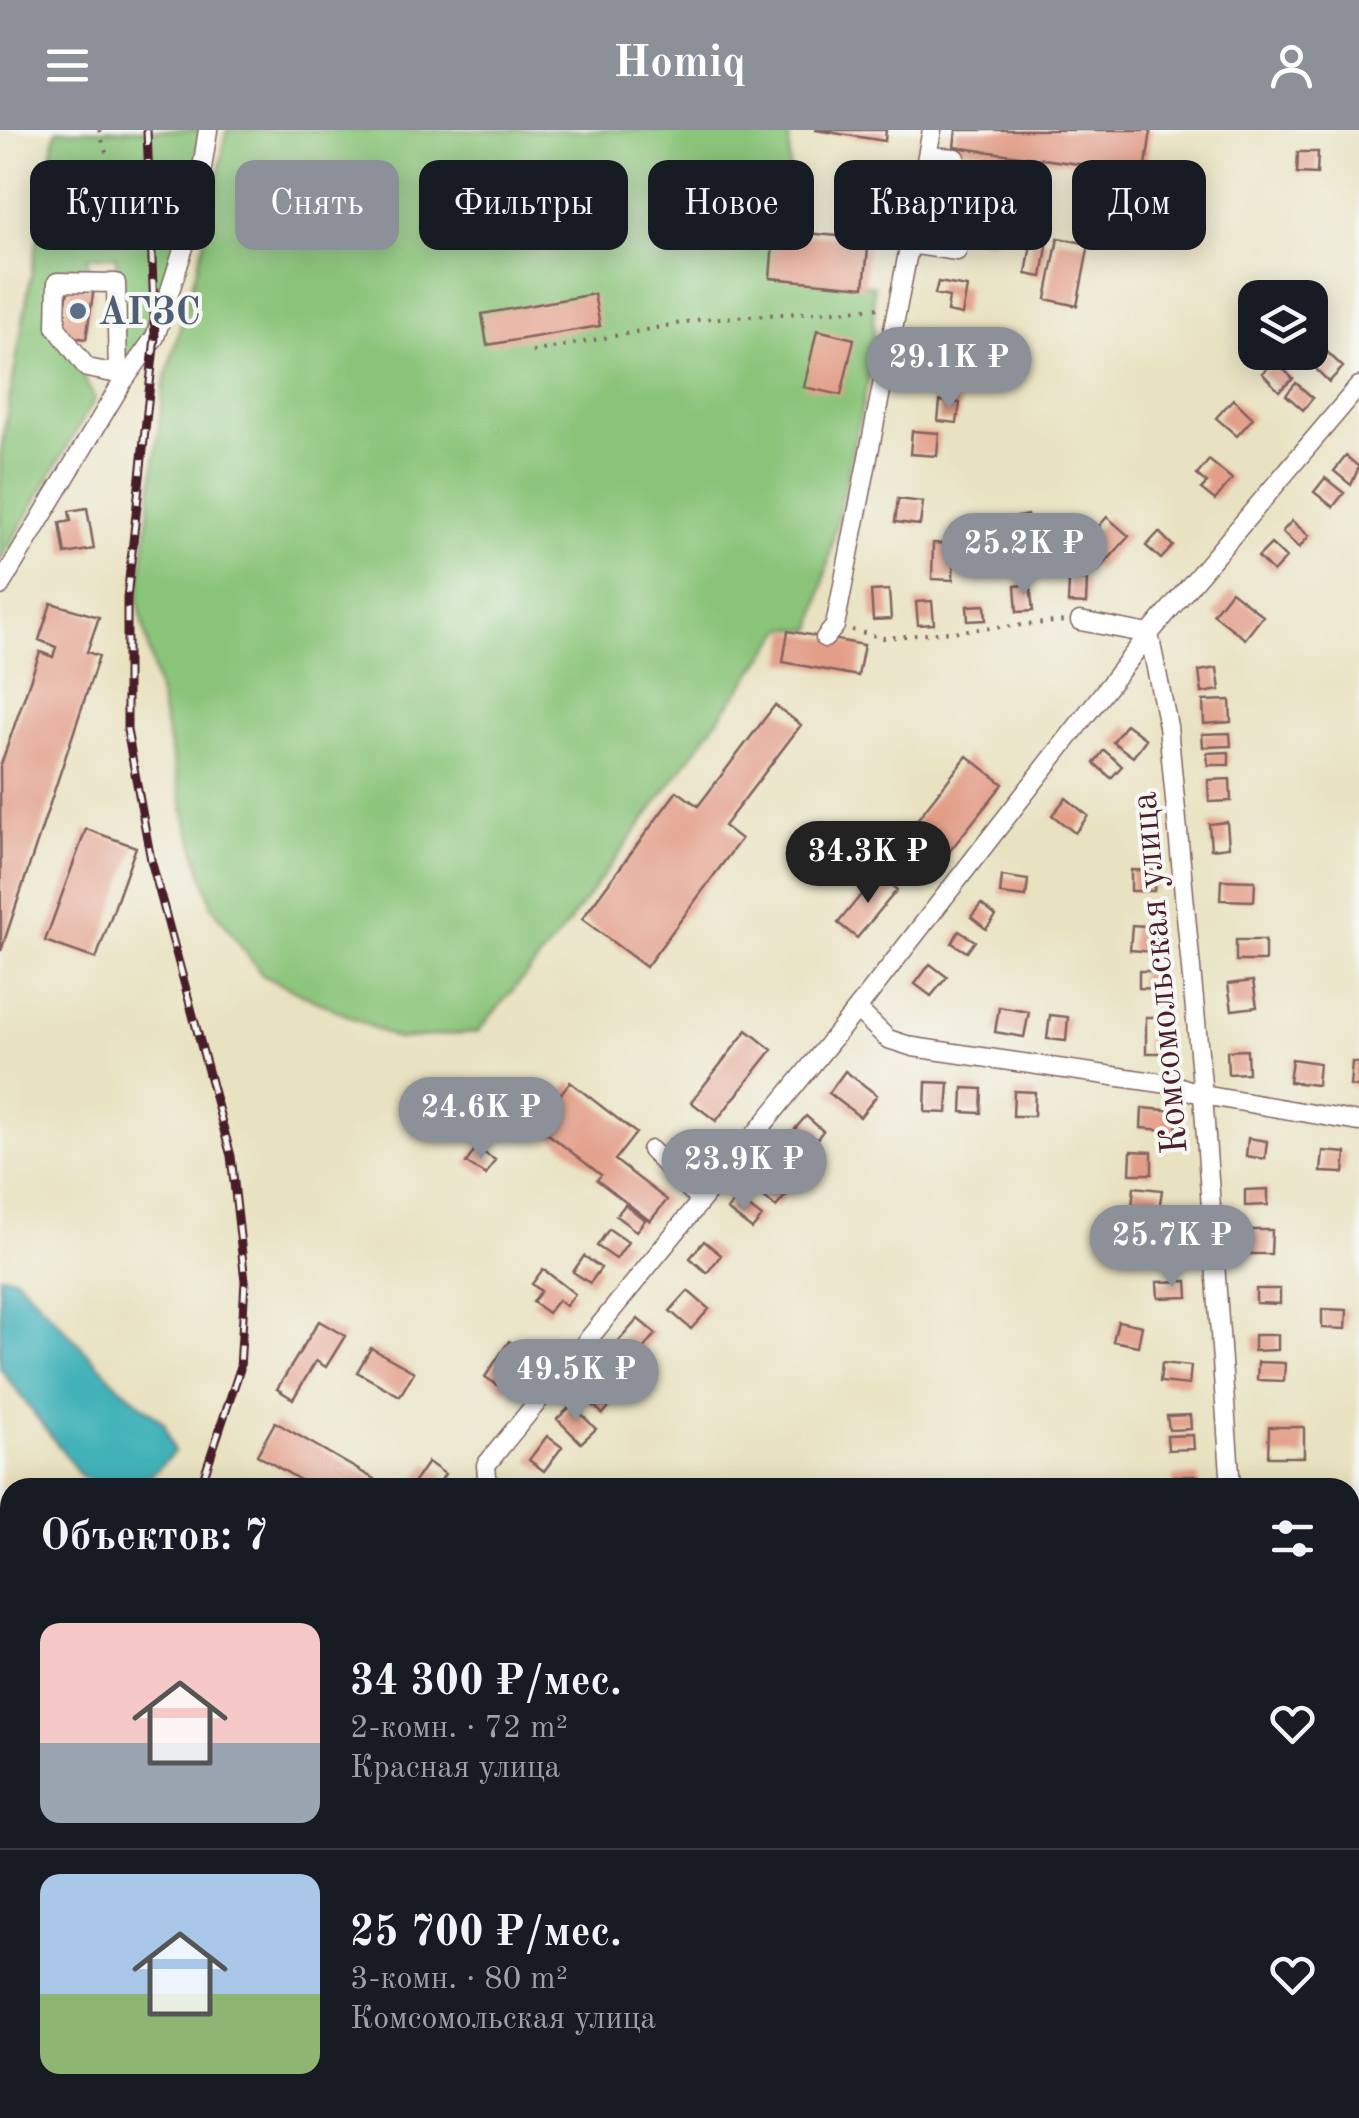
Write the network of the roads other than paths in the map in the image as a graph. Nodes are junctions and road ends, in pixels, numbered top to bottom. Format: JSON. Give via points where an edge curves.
{"nodes":[{"id":1,"x":208,"y":130,"type":"edge"},
{"id":2,"x":932,"y":130,"type":"edge"},
{"id":3,"x":926,"y":156,"type":"junction"},
{"id":4,"x":956,"y":158,"type":"dead end"},
{"id":5,"x":925,"y":160,"type":"edge"},
{"id":6,"x":909,"y":250,"type":"edge"},
{"id":7,"x":950,"y":250,"type":"edge"},
{"id":8,"x":957,"y":251,"type":"dead end"},
{"id":9,"x":120,"y":378,"type":"junction"},
{"id":10,"x":1359,"y":386,"type":"edge"},
{"id":11,"x":0,"y":586,"type":"edge"},
{"id":12,"x":1080,"y":620,"type":"road end"},
{"id":13,"x":830,"y":632,"type":"road end"},
{"id":14,"x":1149,"y":634,"type":"junction"},
{"id":15,"x":857,"y":1009,"type":"junction"},
{"id":16,"x":1203,"y":1094,"type":"junction"},
{"id":17,"x":1359,"y":1122,"type":"edge"},
{"id":18,"x":651,"y":1150,"type":"dead end"},
{"id":19,"x":699,"y":1199,"type":"junction"},
{"id":20,"x":469,"y":1455,"type":"dead end"},
{"id":21,"x":486,"y":1465,"type":"junction"},
{"id":22,"x":487,"y":1478,"type":"edge"},
{"id":23,"x":493,"y":1478,"type":"edge"},
{"id":24,"x":1230,"y":1478,"type":"edge"}],
"edges":[{"from":1,"to":9,"type":"street","via":[[195,212],[155,337]]},
{"from":2,"to":3,"type":"street"},
{"from":3,"to":4,"type":"street"},
{"from":3,"to":5,"type":"street"},
{"from":6,"to":13,"type":"street"},
{"from":7,"to":8,"type":"street"},
{"from":9,"to":9,"type":"street","via":[[116,282],[57,282],[56,327],[87,368]]},
{"from":9,"to":11,"type":"street"},
{"from":10,"to":14,"type":"street"},
{"from":12,"to":14,"type":"street"},
{"from":14,"to":15,"type":"street"},
{"from":14,"to":16,"type":"street","name":"Комсомольская улица","via":[[1168,726]]},
{"from":15,"to":16,"type":"street","via":[[888,1038],[913,1046],[1176,1084]]},
{"from":15,"to":19,"type":"street"},
{"from":16,"to":17,"type":"street"},
{"from":16,"to":24,"type":"street","name":"Комсомольская улица"},
{"from":18,"to":19,"type":"street"},
{"from":19,"to":21,"type":"street"},
{"from":20,"to":21,"type":"street"},
{"from":21,"to":22,"type":"street"},
{"from":21,"to":23,"type":"street"}]}
